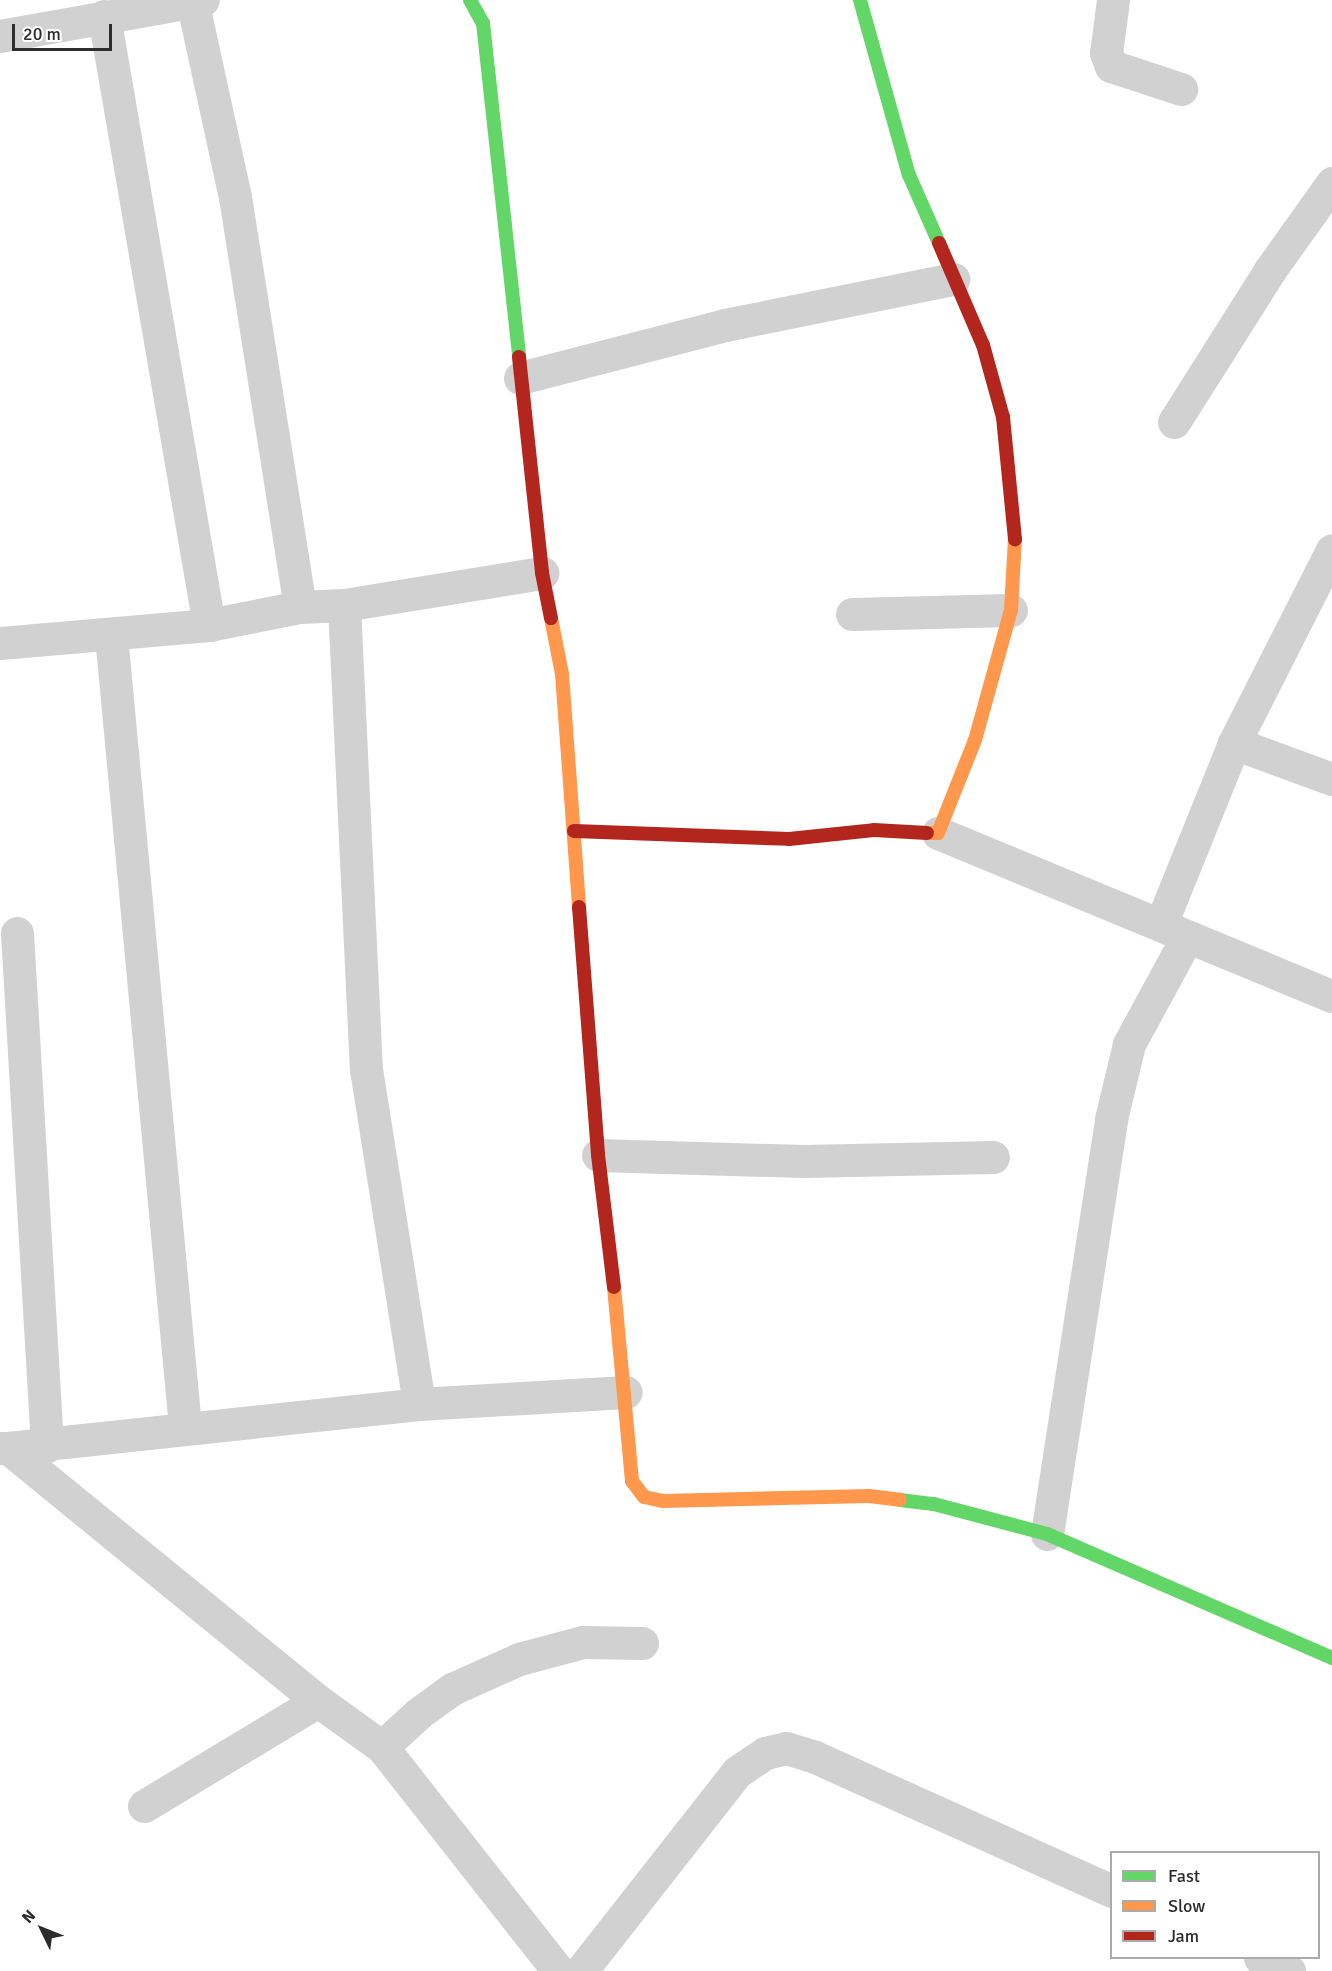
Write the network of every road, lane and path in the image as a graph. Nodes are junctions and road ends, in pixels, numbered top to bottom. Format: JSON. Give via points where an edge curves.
{"nodes":[{"id":1,"x":470,"y":0,"type":"edge"},
{"id":2,"x":860,"y":0,"type":"edge"},
{"id":3,"x":1113,"y":0,"type":"edge"},
{"id":4,"x":196,"y":1,"type":"edge"},
{"id":5,"x":104,"y":16,"type":"junction"},
{"id":6,"x":0,"y":36,"type":"edge"},
{"id":7,"x":1182,"y":89,"type":"dead end"},
{"id":8,"x":1332,"y":183,"type":"edge"},
{"id":9,"x":953,"y":279,"type":"junction"},
{"id":10,"x":520,"y":378,"type":"junction"},
{"id":11,"x":1173,"y":422,"type":"dead end"},
{"id":12,"x":1332,"y":549,"type":"edge"},
{"id":13,"x":542,"y":573,"type":"junction"},
{"id":14,"x":344,"y":605,"type":"junction"},
{"id":15,"x":300,"y":607,"type":"junction"},
{"id":16,"x":1011,"y":610,"type":"junction"},
{"id":17,"x":852,"y":614,"type":"dead end"},
{"id":18,"x":209,"y":625,"type":"junction"},
{"id":19,"x":111,"y":635,"type":"junction"},
{"id":20,"x":0,"y":643,"type":"edge"},
{"id":21,"x":1234,"y":743,"type":"junction"},
{"id":22,"x":1332,"y":779,"type":"edge"},
{"id":23,"x":574,"y":831,"type":"junction"},
{"id":24,"x":938,"y":833,"type":"junction"},
{"id":25,"x":1174,"y":930,"type":"junction"},
{"id":26,"x":17,"y":933,"type":"dead end"},
{"id":27,"x":1332,"y":996,"type":"edge"},
{"id":28,"x":598,"y":1155,"type":"junction"},
{"id":29,"x":993,"y":1157,"type":"dead end"},
{"id":30,"x":626,"y":1392,"type":"junction"},
{"id":31,"x":419,"y":1404,"type":"junction"},
{"id":32,"x":185,"y":1427,"type":"junction"},
{"id":33,"x":47,"y":1446,"type":"junction"},
{"id":34,"x":4,"y":1448,"type":"edge"},
{"id":35,"x":1047,"y":1534,"type":"junction"},
{"id":36,"x":642,"y":1642,"type":"dead end"},
{"id":37,"x":1332,"y":1658,"type":"edge"},
{"id":38,"x":318,"y":1701,"type":"junction"},
{"id":39,"x":382,"y":1747,"type":"junction"},
{"id":40,"x":144,"y":1806,"type":"dead end"},
{"id":41,"x":1110,"y":1890,"type":"edge"},
{"id":42,"x":1262,"y":1959,"type":"edge"},
{"id":43,"x":558,"y":1971,"type":"edge"},
{"id":44,"x":581,"y":1971,"type":"edge"},
{"id":45,"x":1289,"y":1971,"type":"edge"}],
"edges":[{"from":1,"to":10,"type":"street","via":[[483,22]]},
{"from":2,"to":9,"type":"street","via":[[909,175]]},
{"from":3,"to":7,"type":"street","via":[[1106,53],[1111,66]]},
{"from":4,"to":5,"type":"street"},
{"from":4,"to":15,"type":"street","via":[[236,197]]},
{"from":5,"to":6,"type":"street"},
{"from":5,"to":18,"type":"street"},
{"from":8,"to":11,"type":"street","via":[[1270,270]]},
{"from":9,"to":10,"type":"street","via":[[725,325]]},
{"from":9,"to":16,"type":"street","via":[[983,345],[1003,417],[1016,524]]},
{"from":10,"to":13,"type":"street"},
{"from":12,"to":21,"type":"street"},
{"from":13,"to":14,"type":"street"},
{"from":13,"to":23,"type":"street","via":[[562,674]]},
{"from":14,"to":15,"type":"street"},
{"from":14,"to":31,"type":"street","via":[[366,1069]]},
{"from":15,"to":18,"type":"street"},
{"from":16,"to":17,"type":"street"},
{"from":16,"to":24,"type":"street","via":[[986,707]]},
{"from":18,"to":19,"type":"street"},
{"from":19,"to":20,"type":"street"},
{"from":19,"to":32,"type":"street"},
{"from":21,"to":22,"type":"street"},
{"from":21,"to":25,"type":"street"},
{"from":23,"to":24,"type":"street","via":[[789,839],[874,830]]},
{"from":23,"to":28,"type":"street"},
{"from":24,"to":25,"type":"street"},
{"from":25,"to":27,"type":"street"},
{"from":25,"to":35,"type":"street","via":[[1129,1044],[1113,1108]]},
{"from":26,"to":33,"type":"street"},
{"from":28,"to":29,"type":"street","via":[[804,1161]]},
{"from":28,"to":30,"type":"street"},
{"from":30,"to":31,"type":"street"},
{"from":30,"to":35,"type":"street","via":[[632,1481],[645,1497],[663,1501],[869,1496],[934,1504]]},
{"from":31,"to":32,"type":"street"},
{"from":32,"to":33,"type":"street"},
{"from":33,"to":34,"type":"street"},
{"from":34,"to":38,"type":"street"},
{"from":35,"to":37,"type":"street"},
{"from":36,"to":39,"type":"street","via":[[583,1642],[519,1659],[452,1689],[418,1713]]},
{"from":38,"to":39,"type":"street"},
{"from":38,"to":40,"type":"street"},
{"from":39,"to":43,"type":"street"},
{"from":41,"to":44,"type":"street","via":[[815,1757],[786,1748],[765,1753],[737,1772]]},
{"from":42,"to":45,"type":"street"}]}
